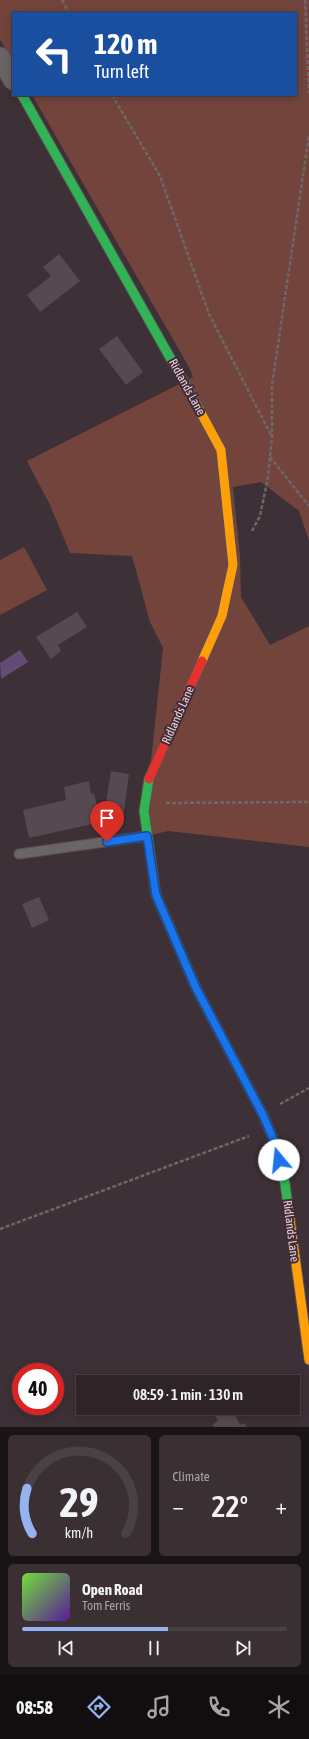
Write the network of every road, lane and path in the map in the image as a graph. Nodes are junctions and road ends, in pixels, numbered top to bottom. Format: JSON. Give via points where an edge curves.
{"nodes":[{"id":1,"x":62,"y":0,"type":"edge"},
{"id":2,"x":305,"y":0,"type":"edge"},
{"id":3,"x":68,"y":12,"type":"edge"},
{"id":4,"x":0,"y":57,"type":"edge"},
{"id":5,"x":12,"y":78,"type":"edge"},
{"id":6,"x":309,"y":93,"type":"edge"},
{"id":7,"x":23,"y":96,"type":"edge"},
{"id":8,"x":113,"y":96,"type":"edge"},
{"id":9,"x":309,"y":136,"type":"edge"},
{"id":10,"x":272,"y":437,"type":"junction"},
{"id":11,"x":270,"y":456,"type":"junction"},
{"id":12,"x":309,"y":506,"type":"edge"},
{"id":13,"x":250,"y":534,"type":"dead end"},
{"id":14,"x":309,"y":802,"type":"edge"},
{"id":15,"x":144,"y":811,"type":"junction"},
{"id":16,"x":147,"y":836,"type":"junction"},
{"id":17,"x":19,"y":854,"type":"dead end"},
{"id":18,"x":309,"y":1088,"type":"edge"},
{"id":19,"x":263,"y":1115,"type":"junction"},
{"id":20,"x":268,"y":1128,"type":"junction"},
{"id":21,"x":0,"y":1229,"type":"edge"},
{"id":22,"x":309,"y":1360,"type":"edge"}],
"edges":[{"from":1,"to":3,"type":"path"},
{"from":2,"to":6,"type":"path"},
{"from":4,"to":5,"type":"street"},
{"from":7,"to":15,"type":"street","name":"Ridlands Lane","via":[[221,450],[233,566],[222,616],[149,780]]},
{"from":8,"to":10,"type":"path","via":[[160,176],[209,314]]},
{"from":9,"to":10,"type":"path","via":[[272,385]]},
{"from":10,"to":11,"type":"path"},
{"from":11,"to":12,"type":"path"},
{"from":11,"to":13,"type":"path","via":[[260,516]]},
{"from":14,"to":15,"type":"path","via":[[169,802]]},
{"from":15,"to":16,"type":"street","name":"Ridlands Lane"},
{"from":16,"to":17,"type":"lane"},
{"from":16,"to":19,"type":"street","name":"Ridlands Lane","via":[[156,895],[196,988]]},
{"from":18,"to":19,"type":"path"},
{"from":19,"to":20,"type":"street","name":"Ridlands Lane"},
{"from":20,"to":21,"type":"path"},
{"from":20,"to":22,"type":"street","name":"Ridlands Lane","via":[[277,1148],[285,1184]]}]}
